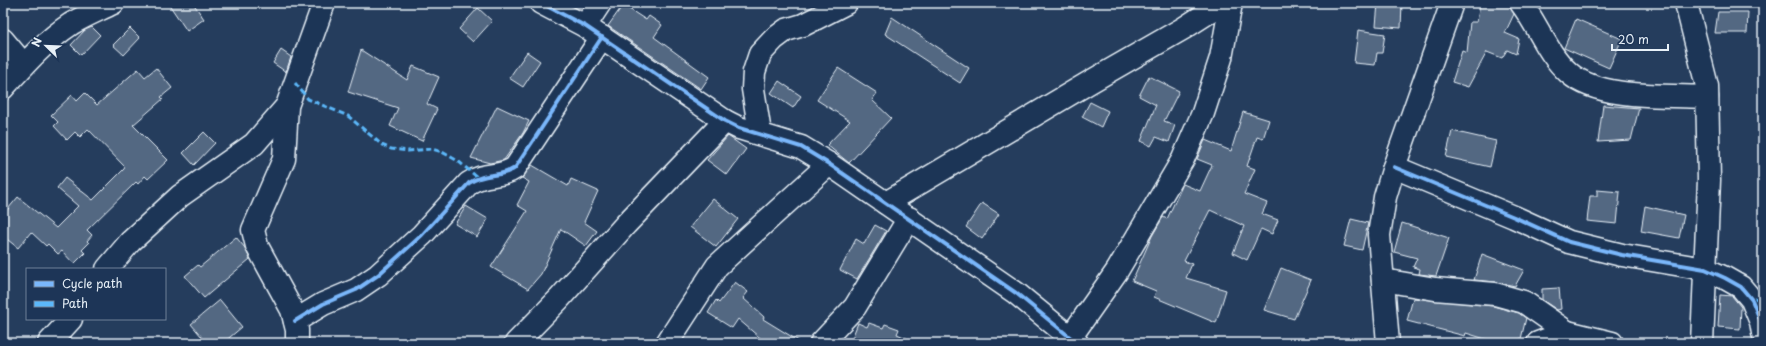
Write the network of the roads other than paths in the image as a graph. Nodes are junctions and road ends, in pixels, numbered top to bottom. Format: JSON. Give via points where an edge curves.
{"nodes":[{"id":1,"x":113,"y":3,"type":"edge"},
{"id":2,"x":324,"y":3,"type":"edge"},
{"id":3,"x":541,"y":3,"type":"edge"},
{"id":4,"x":600,"y":3,"type":"edge"},
{"id":5,"x":846,"y":3,"type":"edge"},
{"id":6,"x":1223,"y":3,"type":"edge"},
{"id":7,"x":1231,"y":3,"type":"edge"},
{"id":8,"x":1452,"y":3,"type":"edge"},
{"id":9,"x":1521,"y":3,"type":"edge"},
{"id":10,"x":1686,"y":3,"type":"edge"},
{"id":11,"x":594,"y":31,"type":"junction"},
{"id":12,"x":3,"y":40,"type":"edge"},
{"id":13,"x":24,"y":65,"type":"junction"},
{"id":14,"x":3,"y":88,"type":"edge"},
{"id":15,"x":1707,"y":97,"type":"junction"},
{"id":16,"x":287,"y":106,"type":"junction"},
{"id":17,"x":725,"y":121,"type":"junction"},
{"id":18,"x":760,"y":134,"type":"junction"},
{"id":19,"x":829,"y":164,"type":"junction"},
{"id":20,"x":1394,"y":167,"type":"junction"},
{"id":21,"x":886,"y":203,"type":"junction"},
{"id":22,"x":909,"y":218,"type":"junction"},
{"id":23,"x":108,"y":268,"type":"edge"},
{"id":24,"x":1705,"y":269,"type":"junction"},
{"id":25,"x":1383,"y":280,"type":"junction"},
{"id":26,"x":70,"y":320,"type":"edge"},
{"id":27,"x":1567,"y":332,"type":"junction"},
{"id":28,"x":1763,"y":333,"type":"edge"},
{"id":29,"x":294,"y":334,"type":"edge"},
{"id":30,"x":1074,"y":341,"type":"edge"},
{"id":31,"x":49,"y":343,"type":"edge"},
{"id":32,"x":516,"y":343,"type":"edge"},
{"id":33,"x":667,"y":343,"type":"edge"},
{"id":34,"x":821,"y":343,"type":"edge"},
{"id":35,"x":1388,"y":343,"type":"edge"},
{"id":36,"x":1538,"y":343,"type":"edge"},
{"id":37,"x":1612,"y":343,"type":"edge"},
{"id":38,"x":1702,"y":343,"type":"edge"}],
"edges":[{"from":1,"to":13,"type":"street","via":[[72,24]]},
{"from":2,"to":16,"type":"street"},
{"from":3,"to":11,"type":"street"},
{"from":4,"to":11,"type":"street"},
{"from":5,"to":18,"type":"street","via":[[803,25],[786,30],[760,54],[754,72],[753,89]]},
{"from":6,"to":21,"type":"street"},
{"from":7,"to":30,"type":"street","via":[[1221,58],[1204,113],[1183,159]]},
{"from":8,"to":20,"type":"street"},
{"from":9,"to":15,"type":"street","via":[[1552,53],[1569,73],[1586,84],[1611,92]]},
{"from":10,"to":15,"type":"street","via":[[1707,86]]},
{"from":11,"to":17,"type":"street"},
{"from":11,"to":29,"type":"street","via":[[515,168],[509,172],[477,177],[469,183],[422,235],[378,275],[356,290],[323,304]]},
{"from":12,"to":13,"type":"street"},
{"from":13,"to":14,"type":"street"},
{"from":15,"to":24,"type":"street","via":[[1709,180]]},
{"from":16,"to":23,"type":"street","via":[[254,144],[180,196],[130,242]]},
{"from":16,"to":29,"type":"street","via":[[284,159],[253,230],[256,246],[292,310]]},
{"from":17,"to":18,"type":"street","via":[[738,128]]},
{"from":17,"to":32,"type":"street"},
{"from":18,"to":19,"type":"street","via":[[801,147]]},
{"from":19,"to":21,"type":"street"},
{"from":19,"to":33,"type":"street","via":[[717,266],[684,313]]},
{"from":20,"to":24,"type":"street","via":[[1569,242],[1622,255]]},
{"from":20,"to":25,"type":"street","via":[[1385,198],[1379,235]]},
{"from":21,"to":22,"type":"street"},
{"from":22,"to":30,"type":"street","via":[[1016,293]]},
{"from":22,"to":34,"type":"street","via":[[855,307]]},
{"from":24,"to":28,"type":"street","via":[[1741,287],[1752,300]]},
{"from":24,"to":38,"type":"street"},
{"from":25,"to":27,"type":"street","via":[[1434,289],[1495,294],[1524,302]]},
{"from":25,"to":35,"type":"street"},
{"from":26,"to":31,"type":"street"},
{"from":27,"to":36,"type":"street"},
{"from":27,"to":37,"type":"street"}]}
